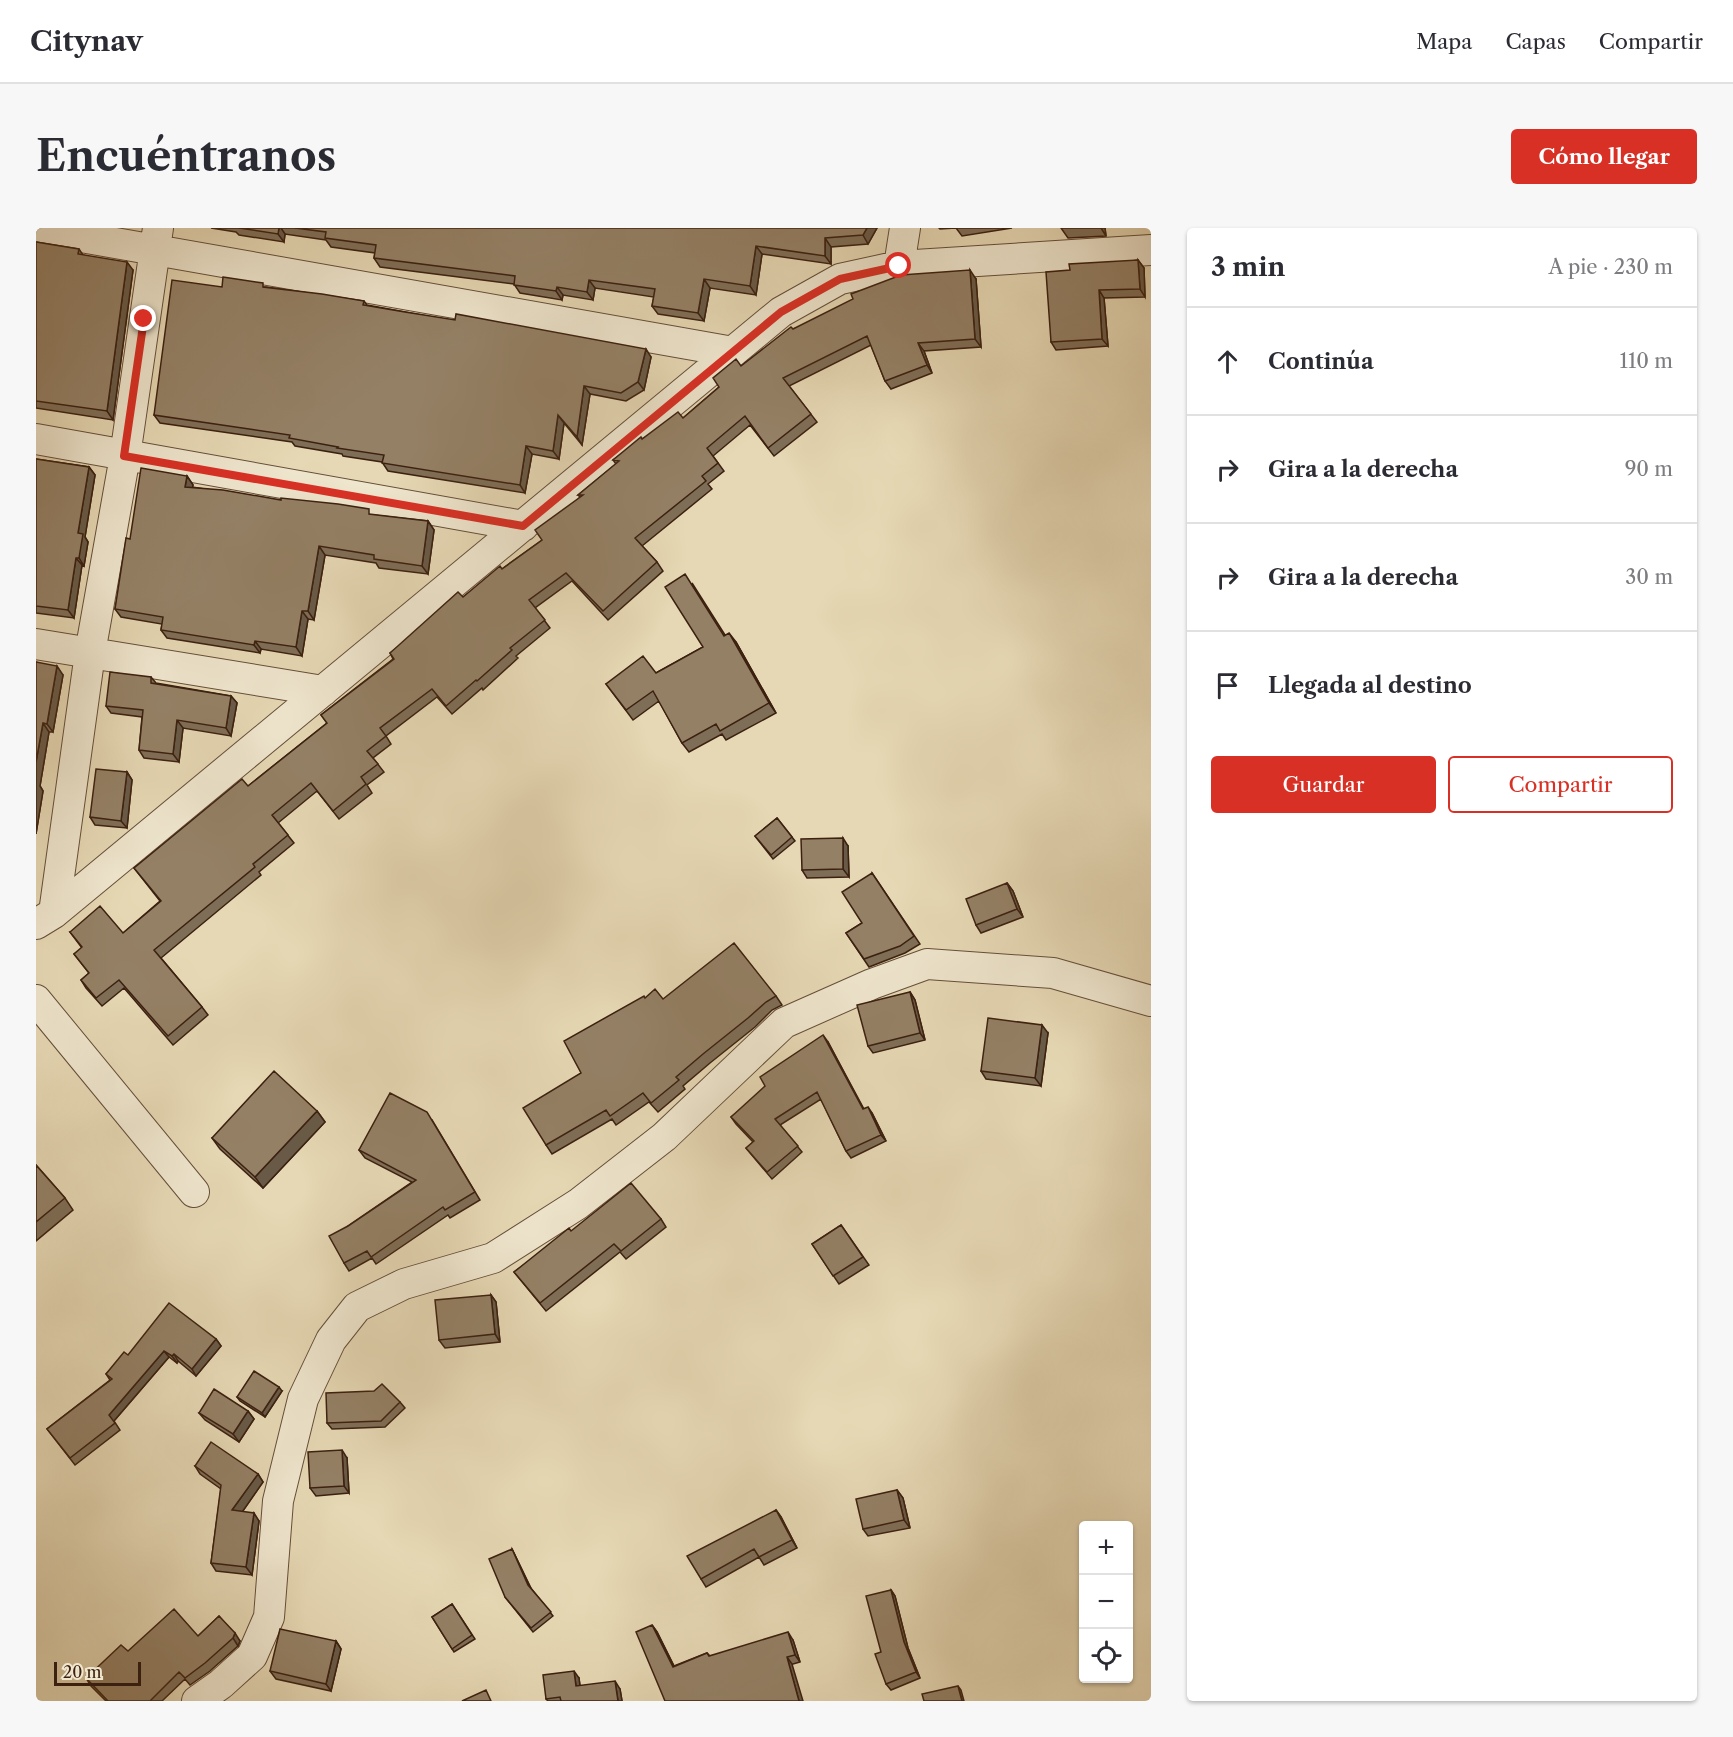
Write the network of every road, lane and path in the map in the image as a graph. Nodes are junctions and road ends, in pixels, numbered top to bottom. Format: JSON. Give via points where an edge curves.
{"nodes":[{"id":1,"x":905,"y":228,"type":"edge"},
{"id":2,"x":36,"y":229,"type":"edge"},
{"id":3,"x":156,"y":239,"type":"edge"},
{"id":4,"x":1151,"y":250,"type":"edge"},
{"id":5,"x":899,"y":266,"type":"junction"},
{"id":6,"x":733,"y":352,"type":"junction"},
{"id":7,"x":36,"y":440,"type":"edge"},
{"id":8,"x":124,"y":456,"type":"junction"},
{"id":9,"x":523,"y":526,"type":"junction"},
{"id":10,"x":36,"y":644,"type":"edge"},
{"id":11,"x":90,"y":653,"type":"junction"},
{"id":12,"x":323,"y":691,"type":"junction"},
{"id":13,"x":45,"y":919,"type":"edge"},
{"id":14,"x":36,"y":1000,"type":"edge"},
{"id":15,"x":1151,"y":1001,"type":"edge"},
{"id":16,"x":194,"y":1192,"type":"dead end"},
{"id":17,"x":196,"y":1701,"type":"edge"}],
"edges":[{"from":1,"to":5,"type":"street"},
{"from":2,"to":3,"type":"street"},
{"from":3,"to":6,"type":"street"},
{"from":3,"to":8,"type":"street"},
{"from":4,"to":5,"type":"street"},
{"from":5,"to":6,"type":"street","via":[[840,279],[781,312]]},
{"from":6,"to":9,"type":"street"},
{"from":7,"to":8,"type":"street"},
{"from":8,"to":9,"type":"street"},
{"from":8,"to":11,"type":"street"},
{"from":9,"to":12,"type":"street"},
{"from":10,"to":11,"type":"street"},
{"from":11,"to":12,"type":"street"},
{"from":11,"to":13,"type":"street"},
{"from":12,"to":13,"type":"street"},
{"from":14,"to":16,"type":"street"},
{"from":15,"to":17,"type":"street","via":[[1053,973],[927,964],[872,984],[784,1023],[664,1137],[578,1204],[493,1258],[404,1284],[357,1307],[331,1340],[303,1399],[278,1501],[269,1617],[252,1656]]}]}
